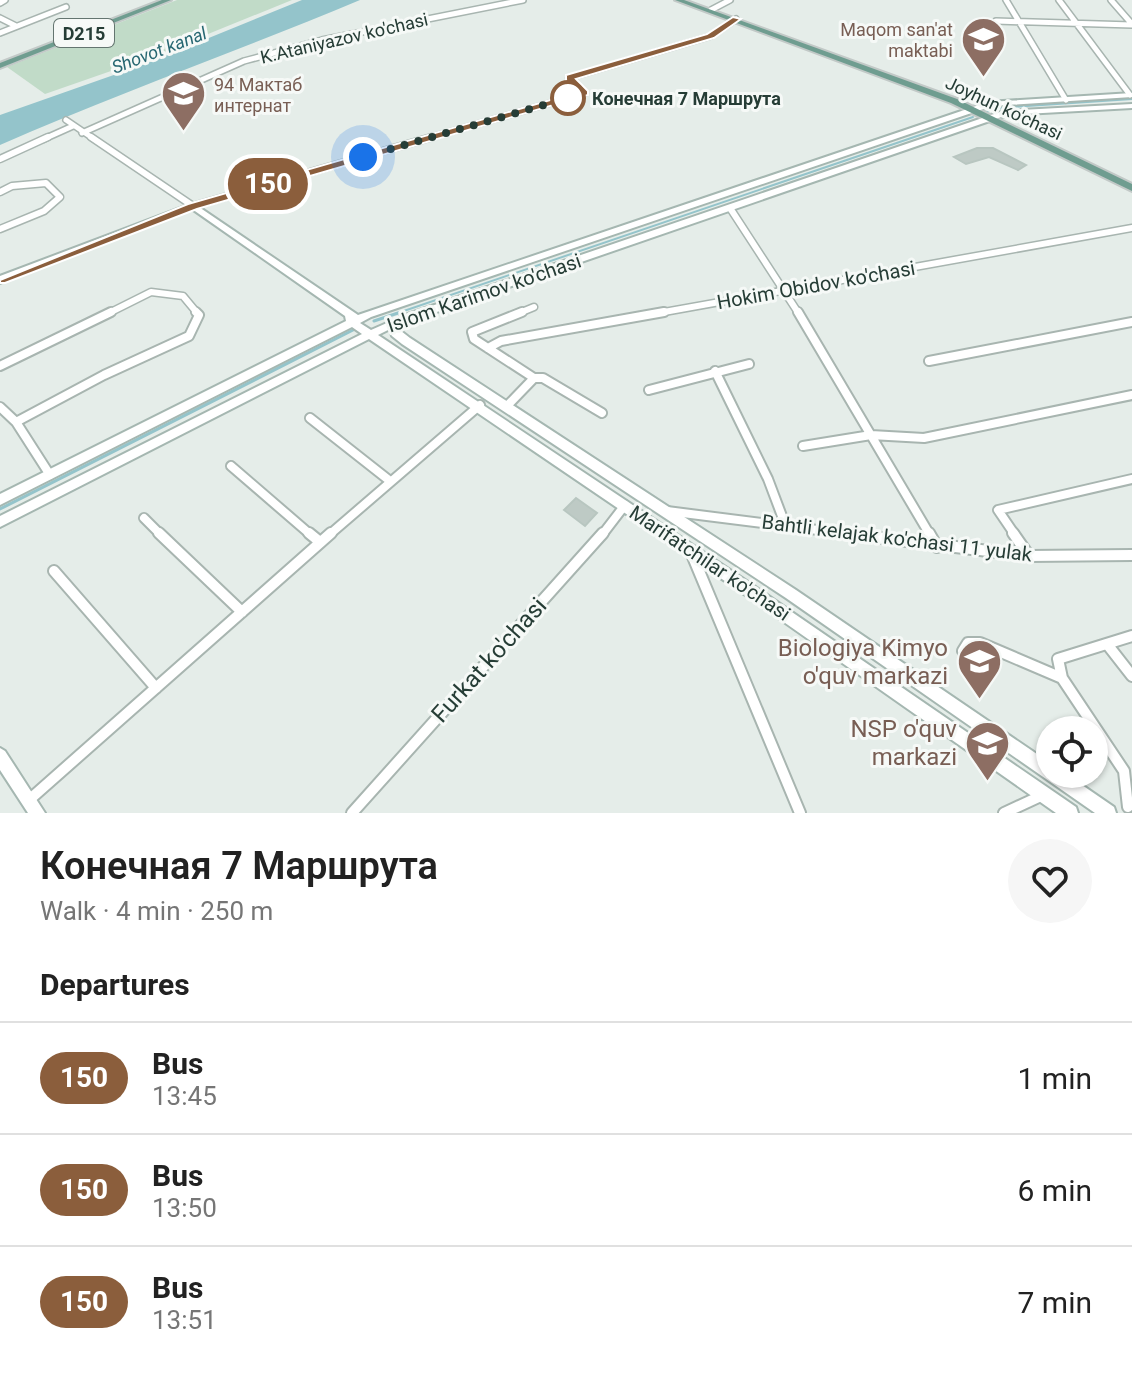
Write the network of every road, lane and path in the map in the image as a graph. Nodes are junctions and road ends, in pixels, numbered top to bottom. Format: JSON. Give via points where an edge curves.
{"nodes":[{"id":1,"x":5,"y":0,"type":"edge"},
{"id":2,"x":54,"y":0,"type":"edge"},
{"id":3,"x":156,"y":0,"type":"edge"},
{"id":4,"x":168,"y":0,"type":"edge"},
{"id":5,"x":523,"y":0,"type":"edge"},
{"id":6,"x":678,"y":0,"type":"edge"},
{"id":7,"x":730,"y":0,"type":"edge"},
{"id":8,"x":1006,"y":0,"type":"edge"},
{"id":9,"x":1059,"y":0,"type":"edge"},
{"id":10,"x":1111,"y":0,"type":"edge"},
{"id":11,"x":0,"y":3,"type":"edge"},
{"id":12,"x":711,"y":10,"type":"junction"},
{"id":13,"x":0,"y":18,"type":"edge"},
{"id":14,"x":736,"y":19,"type":"junction"},
{"id":15,"x":996,"y":21,"type":"dead end"},
{"id":16,"x":1019,"y":21,"type":"junction"},
{"id":17,"x":1076,"y":23,"type":"junction"},
{"id":18,"x":1132,"y":25,"type":"edge"},
{"id":19,"x":16,"y":26,"type":"junction"},
{"id":20,"x":0,"y":33,"type":"edge"},
{"id":21,"x":0,"y":64,"type":"edge"},
{"id":22,"x":1131,"y":95,"type":"edge"},
{"id":23,"x":1066,"y":100,"type":"junction"},
{"id":24,"x":1132,"y":106,"type":"edge"},
{"id":25,"x":972,"y":110,"type":"junction"},
{"id":26,"x":991,"y":118,"type":"junction"},
{"id":27,"x":66,"y":120,"type":"dead end"},
{"id":28,"x":73,"y":126,"type":"junction"},
{"id":29,"x":82,"y":133,"type":"junction"},
{"id":30,"x":0,"y":159,"type":"edge"},
{"id":31,"x":1132,"y":188,"type":"edge"},
{"id":32,"x":0,"y":192,"type":"edge"},
{"id":33,"x":193,"y":206,"type":"junction"},
{"id":34,"x":730,"y":208,"type":"junction"},
{"id":35,"x":657,"y":219,"type":"junction"},
{"id":36,"x":1132,"y":228,"type":"edge"},
{"id":37,"x":0,"y":229,"type":"edge"},
{"id":38,"x":668,"y":229,"type":"junction"},
{"id":39,"x":0,"y":280,"type":"edge"},
{"id":40,"x":785,"y":290,"type":"junction"},
{"id":41,"x":534,"y":307,"type":"dead end"},
{"id":42,"x":353,"y":319,"type":"junction"},
{"id":43,"x":1132,"y":322,"type":"edge"},
{"id":44,"x":394,"y":323,"type":"junction"},
{"id":45,"x":371,"y":333,"type":"junction"},
{"id":46,"x":488,"y":348,"type":"junction"},
{"id":47,"x":929,"y":361,"type":"dead end"},
{"id":48,"x":749,"y":364,"type":"dead end"},
{"id":49,"x":0,"y":366,"type":"edge"},
{"id":50,"x":715,"y":371,"type":"junction"},
{"id":51,"x":534,"y":378,"type":"junction"},
{"id":52,"x":649,"y":390,"type":"dead end"},
{"id":53,"x":1132,"y":395,"type":"edge"},
{"id":54,"x":480,"y":405,"type":"junction"},
{"id":55,"x":0,"y":407,"type":"edge"},
{"id":56,"x":506,"y":407,"type":"junction"},
{"id":57,"x":602,"y":413,"type":"dead end"},
{"id":58,"x":310,"y":418,"type":"dead end"},
{"id":59,"x":16,"y":422,"type":"junction"},
{"id":60,"x":871,"y":435,"type":"junction"},
{"id":61,"x":803,"y":446,"type":"dead end"},
{"id":62,"x":231,"y":466,"type":"dead end"},
{"id":63,"x":50,"y":475,"type":"junction"},
{"id":64,"x":1132,"y":479,"type":"edge"},
{"id":65,"x":390,"y":481,"type":"junction"},
{"id":66,"x":0,"y":500,"type":"edge"},
{"id":67,"x":625,"y":505,"type":"junction"},
{"id":68,"x":662,"y":511,"type":"junction"},
{"id":69,"x":144,"y":518,"type":"dead end"},
{"id":70,"x":0,"y":522,"type":"edge"},
{"id":71,"x":785,"y":524,"type":"junction"},
{"id":72,"x":320,"y":542,"type":"junction"},
{"id":73,"x":937,"y":547,"type":"junction"},
{"id":74,"x":690,"y":550,"type":"junction"},
{"id":75,"x":1132,"y":555,"type":"edge"},
{"id":76,"x":1029,"y":556,"type":"junction"},
{"id":77,"x":54,"y":571,"type":"dead end"},
{"id":78,"x":242,"y":612,"type":"junction"},
{"id":79,"x":1132,"y":636,"type":"edge"},
{"id":80,"x":1107,"y":644,"type":"junction"},
{"id":81,"x":963,"y":651,"type":"dead end"},
{"id":82,"x":1132,"y":676,"type":"edge"},
{"id":83,"x":1062,"y":678,"type":"junction"},
{"id":84,"x":156,"y":688,"type":"junction"},
{"id":85,"x":0,"y":756,"type":"edge"},
{"id":86,"x":1036,"y":762,"type":"edge"},
{"id":87,"x":1073,"y":788,"type":"edge"},
{"id":88,"x":1044,"y":794,"type":"junction"},
{"id":89,"x":33,"y":806,"type":"edge"},
{"id":90,"x":1128,"y":808,"type":"edge"},
{"id":91,"x":352,"y":813,"type":"edge"},
{"id":92,"x":800,"y":813,"type":"edge"},
{"id":93,"x":1004,"y":813,"type":"edge"},
{"id":94,"x":1070,"y":813,"type":"edge"},
{"id":95,"x":1108,"y":813,"type":"edge"}],
"edges":[{"from":1,"to":11,"type":"street"},
{"from":2,"to":19,"type":"street","via":[[66,7]]},
{"from":3,"to":21,"type":"main road","number":"D215"},
{"from":4,"to":21,"type":"main road","number":"D215"},
{"from":5,"to":29,"type":"street","name":"K.Ataniyazov ko'chasi","via":[[244,61]]},
{"from":6,"to":12,"type":"main road","name":"Joyhun ko'chasi"},
{"from":7,"to":12,"type":"street"},
{"from":8,"to":16,"type":"street"},
{"from":9,"to":17,"type":"street"},
{"from":10,"to":18,"type":"street"},
{"from":12,"to":14,"type":"main road","name":"Joyhun ko'chasi"},
{"from":13,"to":19,"type":"street"},
{"from":14,"to":25,"type":"main road","name":"Joyhun ko'chasi"},
{"from":14,"to":33,"type":"street","via":[[711,36],[569,78],[585,93]]},
{"from":15,"to":16,"type":"street"},
{"from":16,"to":17,"type":"street"},
{"from":16,"to":23,"type":"street"},
{"from":17,"to":18,"type":"street"},
{"from":17,"to":22,"type":"street"},
{"from":19,"to":20,"type":"street"},
{"from":22,"to":23,"type":"main road","name":"Islom Karimov ko'chasi"},
{"from":23,"to":25,"type":"main road","name":"Islom Karimov ko'chasi"},
{"from":24,"to":26,"type":"main road","name":"Islom Karimov ko'chasi"},
{"from":25,"to":26,"type":"main road","name":"Joyhun ko'chasi"},
{"from":25,"to":35,"type":"main road","name":"Islom Karimov ko'chasi"},
{"from":26,"to":31,"type":"main road","name":"Joyhun ko'chasi"},
{"from":26,"to":34,"type":"main road","name":"Islom Karimov ko'chasi"},
{"from":27,"to":28,"type":"street","name":"Marifatchilar ko'chasi"},
{"from":28,"to":29,"type":"street","name":"Marifatchilar ko'chasi"},
{"from":28,"to":30,"type":"street"},
{"from":29,"to":33,"type":"street","name":"Marifatchilar ko'chasi"},
{"from":32,"to":37,"type":"street","via":[[46,183],[60,197],[44,211]]},
{"from":33,"to":39,"type":"main road"},
{"from":33,"to":42,"type":"main road","name":"Marifatchilar ko'chasi"},
{"from":34,"to":38,"type":"main road","name":"Islom Karimov ko'chasi"},
{"from":34,"to":40,"type":"street"},
{"from":35,"to":38,"type":"street"},
{"from":35,"to":42,"type":"main road","name":"Islom Karimov ko'chasi"},
{"from":36,"to":40,"type":"street","name":"Hokim Obidov ko'chasi"},
{"from":38,"to":44,"type":"main road","name":"Islom Karimov ko'chasi"},
{"from":40,"to":46,"type":"street","name":"Hokim Obidov ko'chasi","via":[[501,341]]},
{"from":40,"to":60,"type":"street"},
{"from":41,"to":46,"type":"street","via":[[472,332]]},
{"from":42,"to":45,"type":"main road","name":"Marifatchilar ko'chasi"},
{"from":42,"to":63,"type":"main road","name":"Islom Karimov ko'chasi"},
{"from":43,"to":47,"type":"street"},
{"from":44,"to":45,"type":"main road","name":"Islom Karimov ko'chasi"},
{"from":44,"to":56,"type":"main road","name":"Marifatchilar ko'chasi","via":[[406,341]]},
{"from":45,"to":54,"type":"main road","name":"Marifatchilar ko'chasi"},
{"from":45,"to":70,"type":"main road","name":"Islom Karimov ko'chasi"},
{"from":46,"to":51,"type":"street"},
{"from":48,"to":50,"type":"street"},
{"from":49,"to":59,"type":"street","via":[[151,292],[183,296],[199,315],[189,336]]},
{"from":50,"to":52,"type":"street"},
{"from":50,"to":71,"type":"street"},
{"from":51,"to":56,"type":"street"},
{"from":51,"to":57,"type":"street","via":[[543,378]]},
{"from":53,"to":60,"type":"street","via":[[924,438]]},
{"from":54,"to":65,"type":"street"},
{"from":54,"to":67,"type":"main road","name":"Marifatchilar ko'chasi"},
{"from":55,"to":59,"type":"street"},
{"from":56,"to":68,"type":"main road","name":"Marifatchilar ko'chasi"},
{"from":58,"to":65,"type":"street"},
{"from":59,"to":63,"type":"street"},
{"from":60,"to":61,"type":"street"},
{"from":60,"to":73,"type":"street"},
{"from":62,"to":72,"type":"street"},
{"from":63,"to":66,"type":"main road","name":"Islom Karimov ko'chasi"},
{"from":64,"to":76,"type":"street","via":[[998,510]]},
{"from":65,"to":72,"type":"street"},
{"from":67,"to":74,"type":"main road","name":"Marifatchilar ko'chasi"},
{"from":67,"to":91,"type":"street","name":"Furkat ko'chasi"},
{"from":68,"to":71,"type":"street","name":"Bahtli kelajak ko'chasi 11 yulak"},
{"from":68,"to":86,"type":"main road","name":"Marifatchilar ko'chasi"},
{"from":69,"to":78,"type":"street"},
{"from":71,"to":73,"type":"street","name":"Bahtli kelajak ko'chasi 11 yulak"},
{"from":72,"to":78,"type":"street"},
{"from":73,"to":76,"type":"street","name":"Bahtli kelajak ko'chasi 11 yulak"},
{"from":74,"to":88,"type":"main road","name":"Marifatchilar ko'chasi"},
{"from":74,"to":92,"type":"street"},
{"from":75,"to":76,"type":"street","name":"Bahtli kelajak ko'chasi 11 yulak"},
{"from":77,"to":84,"type":"street"},
{"from":78,"to":84,"type":"street"},
{"from":79,"to":80,"type":"street"},
{"from":80,"to":82,"type":"street"},
{"from":80,"to":83,"type":"street","via":[[1058,659]]},
{"from":81,"to":83,"type":"street","via":[[968,643],[980,643]]},
{"from":83,"to":90,"type":"street","via":[[1124,771]]},
{"from":84,"to":89,"type":"street"},
{"from":85,"to":89,"type":"main road"},
{"from":87,"to":95,"type":"main road","name":"Marifatchilar ko'chasi"},
{"from":88,"to":93,"type":"street"},
{"from":88,"to":94,"type":"main road","name":"Marifatchilar ko'chasi"}]}
